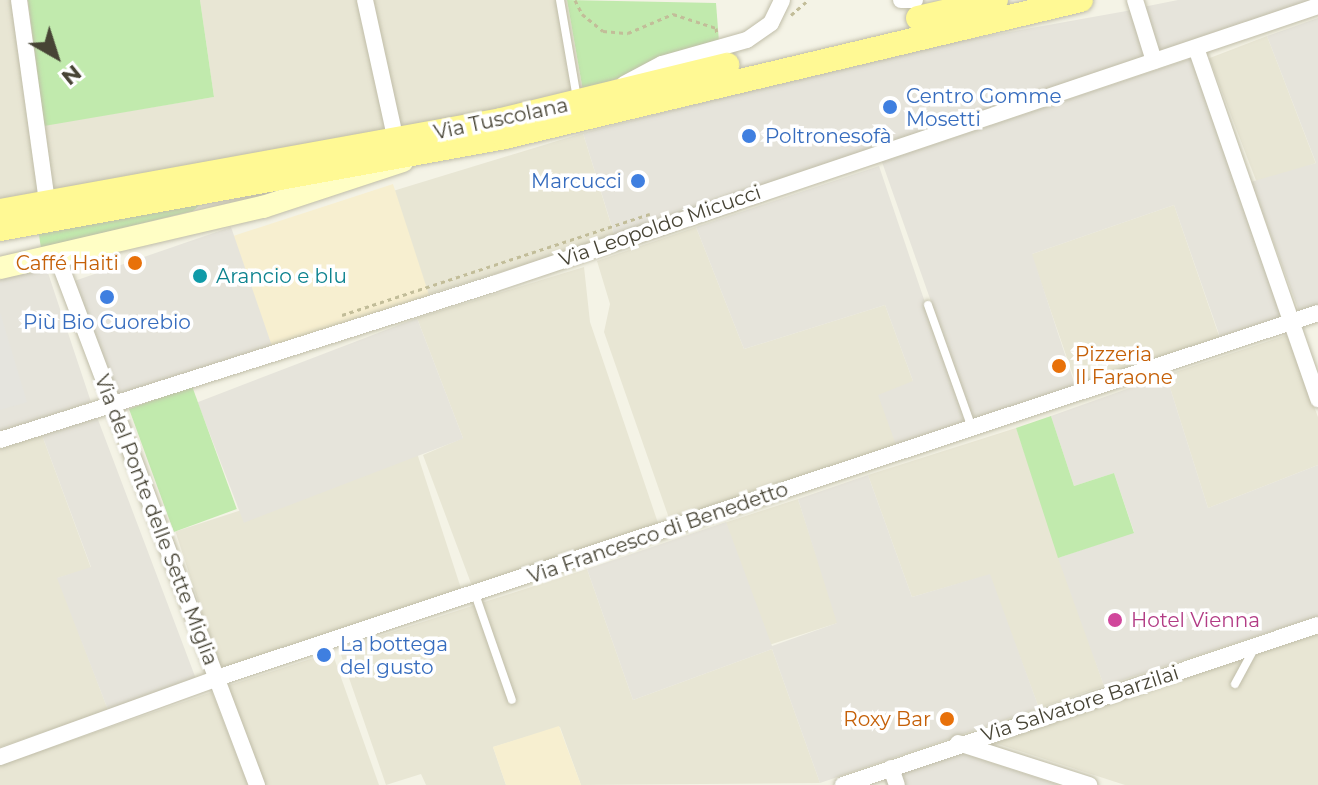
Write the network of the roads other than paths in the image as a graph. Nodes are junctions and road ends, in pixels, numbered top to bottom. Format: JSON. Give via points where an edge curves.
{"nodes":[{"id":1,"x":19,"y":0,"type":"edge"},
{"id":2,"x":365,"y":0,"type":"edge"},
{"id":3,"x":560,"y":0,"type":"edge"},
{"id":4,"x":782,"y":0,"type":"edge"},
{"id":5,"x":901,"y":0,"type":"edge"},
{"id":6,"x":915,"y":0,"type":"edge"},
{"id":7,"x":996,"y":0,"type":"edge"},
{"id":8,"x":1081,"y":0,"type":"edge"},
{"id":9,"x":1135,"y":0,"type":"edge"},
{"id":10,"x":1318,"y":6,"type":"edge"},
{"id":11,"x":1196,"y":48,"type":"junction"},
{"id":12,"x":1154,"y":61,"type":"junction"},
{"id":13,"x":608,"y":94,"type":"junction"},
{"id":14,"x":578,"y":103,"type":"junction"},
{"id":15,"x":406,"y":148,"type":"junction"},
{"id":16,"x":208,"y":183,"type":"junction"},
{"id":17,"x":47,"y":201,"type":"junction"},
{"id":18,"x":0,"y":211,"type":"edge"},
{"id":19,"x":197,"y":221,"type":"junction"},
{"id":20,"x":0,"y":229,"type":"edge"},
{"id":21,"x":56,"y":254,"type":"junction"},
{"id":22,"x":0,"y":268,"type":"edge"},
{"id":23,"x":928,"y":305,"type":"dead end"},
{"id":24,"x":1318,"y":313,"type":"edge"},
{"id":25,"x":1290,"y":322,"type":"junction"},
{"id":26,"x":1318,"y":399,"type":"edge"},
{"id":27,"x":112,"y":403,"type":"junction"},
{"id":28,"x":972,"y":428,"type":"junction"},
{"id":29,"x":0,"y":440,"type":"edge"},
{"id":30,"x":475,"y":594,"type":"junction"},
{"id":31,"x":1318,"y":625,"type":"edge"},
{"id":32,"x":1255,"y":646,"type":"junction"},
{"id":33,"x":216,"y":679,"type":"junction"},
{"id":34,"x":1235,"y":684,"type":"dead end"},
{"id":35,"x":512,"y":700,"type":"dead end"},
{"id":36,"x":958,"y":743,"type":"junction"},
{"id":37,"x":0,"y":757,"type":"edge"},
{"id":38,"x":891,"y":768,"type":"junction"},
{"id":39,"x":257,"y":785,"type":"edge"},
{"id":40,"x":843,"y":785,"type":"edge"},
{"id":41,"x":897,"y":785,"type":"edge"},
{"id":42,"x":1089,"y":785,"type":"edge"}],
"edges":[{"from":1,"to":17,"type":"street"},
{"from":2,"to":15,"type":"street"},
{"from":3,"to":14,"type":"lane"},
{"from":4,"to":13,"type":"street","via":[[771,23],[747,40],[662,64]]},
{"from":5,"to":6,"type":"street"},
{"from":7,"to":13,"type":"main road","name":"Via Tuscolana"},
{"from":8,"to":15,"type":"main road","name":"Via Tuscolana"},
{"from":9,"to":12,"type":"street"},
{"from":10,"to":11,"type":"street","name":"Via Leopoldo Micucci"},
{"from":11,"to":12,"type":"street","name":"Via Leopoldo Micucci"},
{"from":11,"to":25,"type":"street"},
{"from":12,"to":27,"type":"street","name":"Via Leopoldo Micucci","via":[[589,259]]},
{"from":13,"to":14,"type":"main road","name":"Via Tuscolana"},
{"from":14,"to":15,"type":"main road","name":"Via Tuscolana"},
{"from":15,"to":16,"type":"main road","name":"Via Tuscolana"},
{"from":15,"to":19,"type":"street","name":"Via Tuscolana","via":[[360,179]]},
{"from":16,"to":17,"type":"main road","name":"Via Tuscolana"},
{"from":16,"to":19,"type":"street","via":[[213,204]]},
{"from":16,"to":20,"type":"main road","name":"Via Tuscolana"},
{"from":17,"to":18,"type":"main road","name":"Via Tuscolana"},
{"from":19,"to":21,"type":"street","name":"Via Tuscolana"},
{"from":21,"to":22,"type":"street","name":"Via Tuscolana"},
{"from":21,"to":27,"type":"street","name":"Via del Ponte delle Sette Miglia"},
{"from":23,"to":28,"type":"lane"},
{"from":24,"to":25,"type":"street","name":"Via Francesco di Benedetto"},
{"from":25,"to":26,"type":"street"},
{"from":25,"to":28,"type":"street","name":"Via Francesco di Benedetto"},
{"from":27,"to":29,"type":"street","name":"Via Leopoldo Micucci"},
{"from":27,"to":33,"type":"street","name":"Via del Ponte delle Sette Miglia"},
{"from":28,"to":30,"type":"street","name":"Via Francesco di Benedetto","via":[[665,522]]},
{"from":30,"to":33,"type":"street","name":"Via Francesco di Benedetto"},
{"from":30,"to":35,"type":"lane"},
{"from":31,"to":32,"type":"street","name":"Via Salvatore Barzilai"},
{"from":32,"to":34,"type":"lane"},
{"from":32,"to":36,"type":"street","name":"Via Salvatore Barzilai"},
{"from":33,"to":37,"type":"street","name":"Via Francesco di Benedetto"},
{"from":33,"to":39,"type":"street","name":"Via del Ponte delle Sette Miglia"},
{"from":36,"to":38,"type":"street","name":"Via Salvatore Barzilai"},
{"from":36,"to":42,"type":"street"},
{"from":38,"to":40,"type":"street","name":"Via Salvatore Barzilai"},
{"from":38,"to":41,"type":"street"}]}
